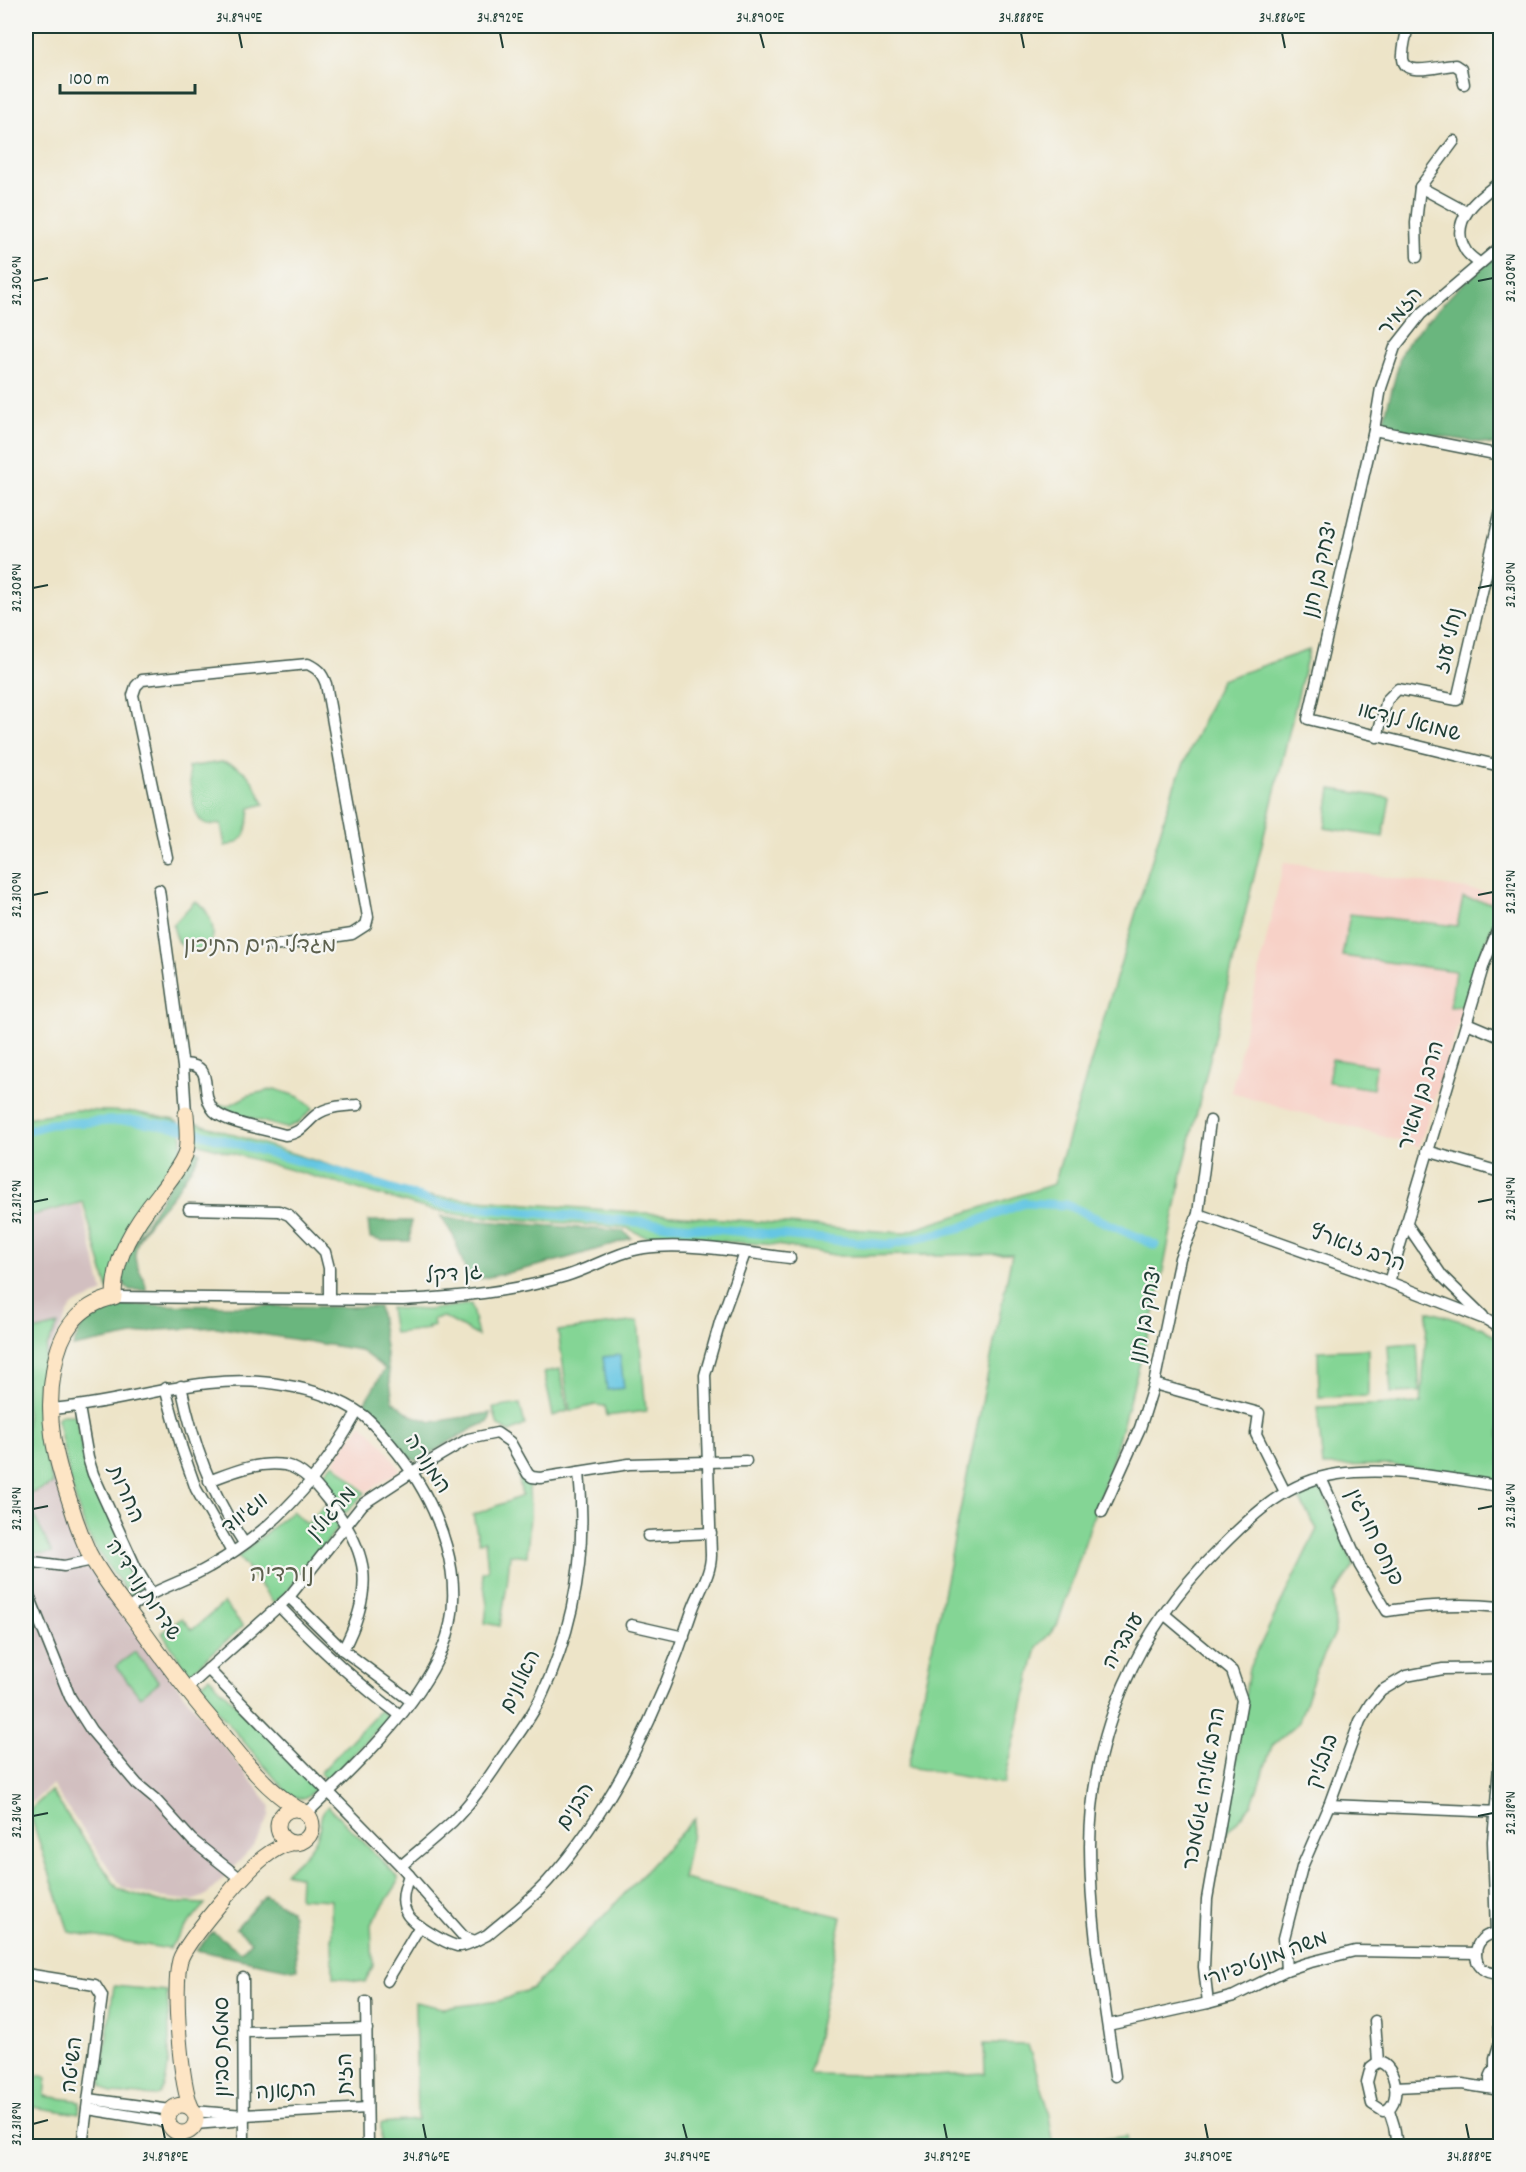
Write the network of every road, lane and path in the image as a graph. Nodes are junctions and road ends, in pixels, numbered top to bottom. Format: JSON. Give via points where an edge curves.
{"nodes":[{"id":1,"x":1408,"y":26,"type":"edge"},
{"id":2,"x":1464,"y":84,"type":"dead end"},
{"id":3,"x":1455,"y":141,"type":"dead end"},
{"id":4,"x":1500,"y":182,"type":"edge"},
{"id":5,"x":1420,"y":187,"type":"junction"},
{"id":6,"x":1466,"y":212,"type":"junction"},
{"id":7,"x":1500,"y":247,"type":"edge"},
{"id":8,"x":1417,"y":256,"type":"dead end"},
{"id":9,"x":1480,"y":264,"type":"junction"},
{"id":10,"x":1374,"y":429,"type":"junction"},
{"id":11,"x":1500,"y":455,"type":"edge"},
{"id":12,"x":1500,"y":514,"type":"edge"},
{"id":13,"x":1308,"y":719,"type":"joint"},
{"id":14,"x":1377,"y":737,"type":"junction"},
{"id":15,"x":1500,"y":766,"type":"edge"},
{"id":16,"x":167,"y":857,"type":"dead end"},
{"id":17,"x":159,"y":890,"type":"dead end"},
{"id":18,"x":1500,"y":924,"type":"edge"},
{"id":19,"x":273,"y":946,"type":"dead end"},
{"id":20,"x":1467,"y":1023,"type":"junction"},
{"id":21,"x":1500,"y":1037,"type":"edge"},
{"id":22,"x":183,"y":1064,"type":"junction"},
{"id":23,"x":358,"y":1104,"type":"dead end"},
{"id":24,"x":186,"y":1114,"type":"joint"},
{"id":25,"x":1210,"y":1121,"type":"dead end"},
{"id":26,"x":1427,"y":1151,"type":"junction"},
{"id":27,"x":1500,"y":1172,"type":"edge"},
{"id":28,"x":189,"y":1209,"type":"dead end"},
{"id":29,"x":1198,"y":1214,"type":"junction"},
{"id":30,"x":1406,"y":1224,"type":"junction"},
{"id":31,"x":745,"y":1253,"type":"junction"},
{"id":32,"x":790,"y":1258,"type":"dead end"},
{"id":33,"x":1389,"y":1282,"type":"junction"},
{"id":34,"x":114,"y":1297,"type":"junction"},
{"id":35,"x":329,"y":1299,"type":"junction"},
{"id":36,"x":1487,"y":1320,"type":"junction"},
{"id":37,"x":1500,"y":1328,"type":"edge"},
{"id":38,"x":1154,"y":1384,"type":"junction"},
{"id":39,"x":181,"y":1386,"type":"junction"},
{"id":40,"x":165,"y":1388,"type":"junction"},
{"id":41,"x":79,"y":1407,"type":"junction"},
{"id":42,"x":49,"y":1409,"type":"junction"},
{"id":43,"x":360,"y":1414,"type":"junction"},
{"id":44,"x":351,"y":1433,"type":"dead end"},
{"id":45,"x":746,"y":1461,"type":"dead end"},
{"id":46,"x":709,"y":1462,"type":"junction"},
{"id":47,"x":412,"y":1472,"type":"junction"},
{"id":48,"x":579,"y":1472,"type":"junction"},
{"id":49,"x":1321,"y":1478,"type":"junction"},
{"id":50,"x":209,"y":1481,"type":"junction"},
{"id":51,"x":312,"y":1481,"type":"junction"},
{"id":52,"x":1500,"y":1486,"type":"edge"},
{"id":53,"x":1285,"y":1492,"type":"junction"},
{"id":54,"x":1102,"y":1512,"type":"dead end"},
{"id":55,"x":346,"y":1524,"type":"junction"},
{"id":56,"x":711,"y":1533,"type":"junction"},
{"id":57,"x":648,"y":1536,"type":"dead end"},
{"id":58,"x":244,"y":1543,"type":"junction"},
{"id":59,"x":232,"y":1552,"type":"junction"},
{"id":60,"x":93,"y":1560,"type":"junction"},
{"id":61,"x":26,"y":1561,"type":"edge"},
{"id":62,"x":26,"y":1588,"type":"edge"},
{"id":63,"x":151,"y":1593,"type":"junction"},
{"id":64,"x":289,"y":1597,"type":"junction"},
{"id":65,"x":279,"y":1606,"type":"junction"},
{"id":66,"x":1500,"y":1607,"type":"edge"},
{"id":67,"x":127,"y":1610,"type":"junction"},
{"id":68,"x":1164,"y":1614,"type":"junction"},
{"id":69,"x":630,"y":1625,"type":"dead end"},
{"id":70,"x":684,"y":1637,"type":"junction"},
{"id":71,"x":343,"y":1650,"type":"junction"},
{"id":72,"x":1500,"y":1668,"type":"edge"},
{"id":73,"x":208,"y":1669,"type":"junction"},
{"id":74,"x":186,"y":1689,"type":"junction"},
{"id":75,"x":411,"y":1701,"type":"junction"},
{"id":76,"x":400,"y":1715,"type":"junction"},
{"id":77,"x":1500,"y":1754,"type":"edge"},
{"id":78,"x":267,"y":1786,"type":"junction"},
{"id":79,"x":329,"y":1792,"type":"junction"},
{"id":80,"x":1329,"y":1805,"type":"junction"},
{"id":81,"x":302,"y":1811,"type":"junction"},
{"id":82,"x":1498,"y":1811,"type":"edge"},
{"id":83,"x":279,"y":1821,"type":"junction"},
{"id":84,"x":291,"y":1843,"type":"junction"},
{"id":85,"x":254,"y":1866,"type":"junction"},
{"id":86,"x":401,"y":1866,"type":"junction"},
{"id":87,"x":409,"y":1875,"type":"junction"},
{"id":88,"x":242,"y":1880,"type":"junction"},
{"id":89,"x":420,"y":1926,"type":"junction"},
{"id":90,"x":1498,"y":1934,"type":"edge"},
{"id":91,"x":475,"y":1941,"type":"junction"},
{"id":92,"x":1476,"y":1953,"type":"junction"},
{"id":93,"x":1286,"y":1970,"type":"junction"},
{"id":94,"x":1499,"y":1973,"type":"edge"},
{"id":95,"x":26,"y":1975,"type":"edge"},
{"id":96,"x":243,"y":1978,"type":"dead end"},
{"id":97,"x":387,"y":1981,"type":"dead end"},
{"id":98,"x":366,"y":2002,"type":"dead end"},
{"id":99,"x":1208,"y":2003,"type":"junction"},
{"id":100,"x":1375,"y":2021,"type":"dead end"},
{"id":101,"x":1108,"y":2025,"type":"junction"},
{"id":102,"x":367,"y":2029,"type":"junction"},
{"id":103,"x":244,"y":2032,"type":"junction"},
{"id":104,"x":1500,"y":2042,"type":"edge"},
{"id":105,"x":180,"y":2053,"type":"junction"},
{"id":106,"x":1378,"y":2062,"type":"junction"},
{"id":107,"x":1495,"y":2071,"type":"edge"},
{"id":108,"x":1115,"y":2076,"type":"dead end"},
{"id":109,"x":1462,"y":2084,"type":"junction"},
{"id":110,"x":1395,"y":2087,"type":"junction"},
{"id":111,"x":1497,"y":2091,"type":"edge"},
{"id":112,"x":89,"y":2104,"type":"junction"},
{"id":113,"x":367,"y":2108,"type":"junction"},
{"id":114,"x":1389,"y":2110,"type":"junction"},
{"id":115,"x":244,"y":2115,"type":"junction"},
{"id":116,"x":172,"y":2118,"type":"junction"},
{"id":117,"x":193,"y":2118,"type":"junction"},
{"id":118,"x":82,"y":2146,"type":"edge"},
{"id":119,"x":177,"y":2146,"type":"edge"},
{"id":120,"x":187,"y":2146,"type":"edge"},
{"id":121,"x":244,"y":2146,"type":"edge"},
{"id":122,"x":368,"y":2146,"type":"edge"},
{"id":123,"x":1397,"y":2146,"type":"edge"}],
"edges":[{"from":1,"to":2,"type":"street","via":[[1403,60],[1406,67],[1416,70],[1455,65],[1461,69]]},
{"from":3,"to":5,"type":"street"},
{"from":4,"to":6,"type":"street"},
{"from":5,"to":6,"type":"street"},
{"from":5,"to":8,"type":"street"},
{"from":6,"to":9,"type":"street","via":[[1462,222],[1466,250]]},
{"from":7,"to":9,"type":"street","name":"הזמיר"},
{"from":9,"to":10,"type":"street","name":"הזמיר","via":[[1421,314],[1395,347],[1381,388]]},
{"from":10,"to":11,"type":"street"},
{"from":10,"to":13,"type":"street","name":"יצחק בן חנן"},
{"from":12,"to":14,"type":"street","name":"נחלי עוז","via":[[1457,700],[1398,689],[1387,700]]},
{"from":13,"to":14,"type":"street","name":"שמואל לנדאו"},
{"from":14,"to":15,"type":"street","name":"שמואל לנדאו"},
{"from":16,"to":19,"type":"street","via":[[133,695],[136,686],[142,680],[308,664],[316,668],[326,684],[368,917],[366,925],[351,934]]},
{"from":17,"to":22,"type":"street"},
{"from":18,"to":20,"type":"street","name":"הרב בן מאיר"},
{"from":20,"to":21,"type":"street"},
{"from":20,"to":26,"type":"street","name":"הרב בן מאיר"},
{"from":22,"to":23,"type":"street","via":[[202,1069],[207,1097],[218,1115],[285,1135],[293,1134],[317,1114]]},
{"from":22,"to":24,"type":"street"},
{"from":24,"to":34,"type":"street","via":[[185,1154],[131,1233],[117,1268]]},
{"from":25,"to":29,"type":"street","name":"יצחק בן חנן"},
{"from":26,"to":27,"type":"street"},
{"from":26,"to":30,"type":"street","name":"הרב בן מאיר"},
{"from":28,"to":35,"type":"street","via":[[279,1211],[289,1215],[325,1252]]},
{"from":29,"to":33,"type":"street","name":"הרב זוארץ"},
{"from":29,"to":38,"type":"street","name":"יצחק בן חנן","via":[[1180,1258]]},
{"from":30,"to":33,"type":"street","name":"הרב בן מאיר"},
{"from":30,"to":36,"type":"street","via":[[1442,1276]]},
{"from":31,"to":32,"type":"street","name":"גן דקל"},
{"from":31,"to":35,"type":"street","name":"גן דקל","via":[[668,1246],[642,1249],[566,1276],[498,1292],[403,1300]]},
{"from":31,"to":46,"type":"street","name":"הבנים","via":[[705,1375]]},
{"from":33,"to":36,"type":"street","name":"הרב זוארץ"},
{"from":34,"to":35,"type":"street","name":"גן דקל"},
{"from":34,"to":42,"type":"street","name":"שדרות נורדיה","via":[[83,1310],[68,1328],[55,1362]]},
{"from":36,"to":37,"type":"street","name":"הרב זוארץ"},
{"from":38,"to":53,"type":"street","via":[[1259,1413],[1256,1434]]},
{"from":38,"to":54,"type":"street","name":"יצחק בן חנן","via":[[1140,1428]]},
{"from":39,"to":40,"type":"street","name":"המנורה"},
{"from":39,"to":43,"type":"street","name":"המנורה","via":[[242,1381],[284,1385],[322,1396]]},
{"from":39,"to":50,"type":"street"},
{"from":40,"to":41,"type":"street","name":"המנורה"},
{"from":40,"to":59,"type":"street","via":[[198,1495]]},
{"from":41,"to":42,"type":"street","name":"המנורה"},
{"from":41,"to":63,"type":"street","name":"החרות","via":[[93,1474]]},
{"from":42,"to":60,"type":"street","name":"שדרות נורדיה","via":[[63,1482]]},
{"from":43,"to":44,"type":"street"},
{"from":43,"to":47,"type":"street","name":"המנורה"},
{"from":43,"to":51,"type":"street","name":"ווג'ווד"},
{"from":45,"to":46,"type":"street"},
{"from":46,"to":48,"type":"street","via":[[629,1464]]},
{"from":46,"to":56,"type":"street","name":"הבנים"},
{"from":47,"to":48,"type":"street","via":[[468,1439],[489,1433],[497,1433],[510,1442],[532,1477]]},
{"from":47,"to":55,"type":"street","name":"מרגולין","via":[[363,1504]]},
{"from":47,"to":75,"type":"street","name":"המנורה","via":[[429,1499],[443,1534],[453,1604],[443,1648]]},
{"from":48,"to":86,"type":"street","name":"האלונים","via":[[583,1525],[577,1588],[542,1695],[477,1794],[453,1821]]},
{"from":49,"to":52,"type":"street","name":"עובדיה","via":[[1348,1473],[1395,1473]]},
{"from":49,"to":53,"type":"street","name":"עובדיה"},
{"from":49,"to":66,"type":"street","name":"פנחס חורגין","via":[[1360,1566],[1387,1611],[1429,1605]]},
{"from":50,"to":51,"type":"street","via":[[270,1464],[302,1472]]},
{"from":50,"to":58,"type":"street"},
{"from":51,"to":55,"type":"street"},
{"from":51,"to":58,"type":"street","name":"ווג'ווד"},
{"from":53,"to":68,"type":"street","name":"עובדיה","via":[[1258,1511],[1202,1565]]},
{"from":55,"to":64,"type":"street","name":"מרגולין"},
{"from":55,"to":71,"type":"street","via":[[356,1542],[365,1576],[361,1610]]},
{"from":56,"to":57,"type":"street"},
{"from":56,"to":70,"type":"street","name":"הבנים","via":[[711,1565]]},
{"from":58,"to":59,"type":"street","name":"ווג'ווד"},
{"from":59,"to":63,"type":"street","name":"ווג'ווד"},
{"from":60,"to":61,"type":"street","via":[[64,1566]]},
{"from":60,"to":67,"type":"street","name":"שדרות נורדיה"},
{"from":62,"to":88,"type":"street","via":[[70,1697],[91,1730],[192,1840]]},
{"from":63,"to":67,"type":"street","name":"ווג'ווד"},
{"from":64,"to":65,"type":"street","name":"מרגולין"},
{"from":64,"to":71,"type":"street"},
{"from":65,"to":73,"type":"street","name":"מרגולין"},
{"from":65,"to":76,"type":"street","via":[[326,1656]]},
{"from":67,"to":74,"type":"street","name":"שדרות נורדיה"},
{"from":68,"to":99,"type":"street","name":"הרב אליהו גוטמכר","via":[[1232,1671],[1242,1700],[1207,1899],[1204,1967]]},
{"from":68,"to":101,"type":"street","name":"עובדיה","via":[[1124,1682],[1098,1761],[1090,1844],[1091,1893]]},
{"from":69,"to":70,"type":"street"},
{"from":70,"to":91,"type":"street","name":"הבנים","via":[[637,1746],[588,1828],[547,1882]]},
{"from":71,"to":75,"type":"street"},
{"from":72,"to":80,"type":"street","name":"בובליק","via":[[1424,1671],[1406,1676],[1381,1691],[1360,1721]]},
{"from":73,"to":74,"type":"street","name":"מרגולין"},
{"from":73,"to":79,"type":"street"},
{"from":74,"to":78,"type":"street","name":"שדרות נורדיה"},
{"from":75,"to":76,"type":"street","name":"המנורה"},
{"from":76,"to":79,"type":"street","name":"המנורה"},
{"from":77,"to":82,"type":"street"},
{"from":78,"to":81,"type":"street","name":"שדרות נורדיה"},
{"from":78,"to":83,"type":"street","name":"שדרות נורדיה","via":[[279,1804]]},
{"from":79,"to":81,"type":"street","name":"המנורה"},
{"from":79,"to":86,"type":"street"},
{"from":80,"to":82,"type":"street"},
{"from":80,"to":93,"type":"street","name":"בובליק","via":[[1302,1867],[1284,1938]]},
{"from":81,"to":83,"type":"street","via":[[288,1811]]},
{"from":81,"to":84,"type":"street","via":[[312,1822],[311,1833],[304,1841]]},
{"from":82,"to":90,"type":"street","via":[[1493,1841]]},
{"from":83,"to":84,"type":"street","via":[[280,1835]]},
{"from":83,"to":85,"type":"street"},
{"from":84,"to":85,"type":"street","via":[[273,1850]]},
{"from":85,"to":88,"type":"street"},
{"from":86,"to":87,"type":"street"},
{"from":87,"to":89,"type":"street","via":[[404,1906],[406,1914]]},
{"from":87,"to":91,"type":"street","via":[[464,1937]]},
{"from":88,"to":105,"type":"street","via":[[192,1938],[181,1958]]},
{"from":89,"to":91,"type":"street","via":[[459,1946]]},
{"from":89,"to":97,"type":"street"},
{"from":90,"to":92,"type":"street","via":[[1480,1941]]},
{"from":92,"to":93,"type":"street","name":"משה מונטיפיורי","via":[[1355,1951]]},
{"from":92,"to":94,"type":"street","via":[[1485,1971]]},
{"from":93,"to":99,"type":"street","name":"משה מונטיפיורי","via":[[1234,1996]]},
{"from":94,"to":104,"type":"street"},
{"from":95,"to":112,"type":"street","name":"השיטה","via":[[95,1985],[99,1990],[102,2002]]},
{"from":96,"to":103,"type":"street","name":"סמטת סביון"},
{"from":98,"to":102,"type":"street","name":"הזית"},
{"from":99,"to":101,"type":"street","name":"משה מונטיפיורי"},
{"from":100,"to":106,"type":"street"},
{"from":101,"to":108,"type":"street","name":"עובדיה"},
{"from":102,"to":103,"type":"street"},
{"from":102,"to":113,"type":"street","name":"הזית"},
{"from":103,"to":115,"type":"street","name":"סמטת סביון"},
{"from":104,"to":107,"type":"street"},
{"from":105,"to":116,"type":"street"},
{"from":105,"to":117,"type":"street"},
{"from":106,"to":110,"type":"street","via":[[1389,2067]]},
{"from":106,"to":114,"type":"street","via":[[1368,2075],[1369,2096],[1377,2109]]},
{"from":107,"to":109,"type":"street"},
{"from":107,"to":111,"type":"street","via":[[1490,2083]]},
{"from":109,"to":110,"type":"street"},
{"from":109,"to":111,"type":"street"},
{"from":110,"to":114,"type":"street"},
{"from":112,"to":116,"type":"street","via":[[156,2120]]},
{"from":112,"to":118,"type":"street","name":"השיטה"},
{"from":113,"to":115,"type":"street","name":"התאנה"},
{"from":113,"to":122,"type":"street","name":"הזית"},
{"from":114,"to":123,"type":"street"},
{"from":115,"to":117,"type":"street","name":"התאנה","via":[[234,2121]]},
{"from":115,"to":121,"type":"street","name":"סמטת סביון"},
{"from":116,"to":117,"type":"street","via":[[180,2105]]},
{"from":116,"to":117,"type":"street","via":[[186,2132]]},
{"from":116,"to":119,"type":"street"},
{"from":117,"to":120,"type":"street"}]}
